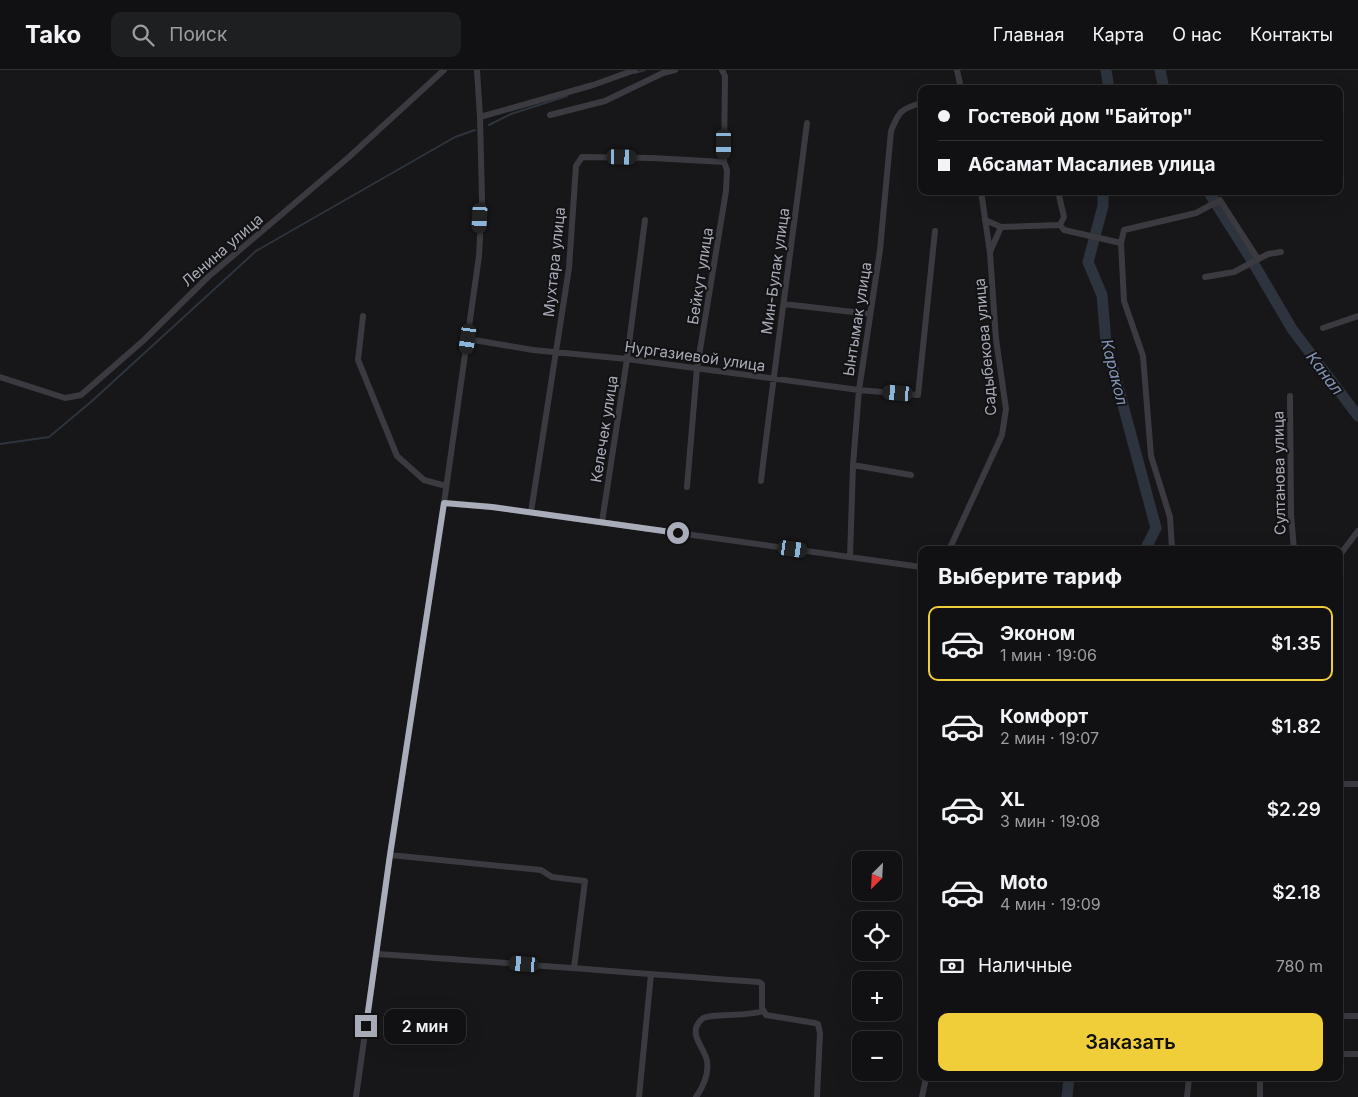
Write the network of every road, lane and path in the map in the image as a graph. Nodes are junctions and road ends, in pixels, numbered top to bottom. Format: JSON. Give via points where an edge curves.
{"nodes":[{"id":1,"x":444,"y":70,"type":"edge"},
{"id":2,"x":477,"y":70,"type":"edge"},
{"id":3,"x":635,"y":70,"type":"edge"},
{"id":4,"x":675,"y":70,"type":"edge"},
{"id":5,"x":722,"y":70,"type":"edge"},
{"id":6,"x":957,"y":70,"type":"edge"},
{"id":7,"x":960,"y":85,"type":"edge"},
{"id":8,"x":918,"y":104,"type":"edge"},
{"id":9,"x":550,"y":115,"type":"dead end"},
{"id":10,"x":480,"y":117,"type":"junction"},
{"id":11,"x":807,"y":123,"type":"dead end"},
{"id":12,"x":724,"y":162,"type":"junction"},
{"id":13,"x":982,"y":195,"type":"edge"},
{"id":14,"x":1059,"y":195,"type":"edge"},
{"id":15,"x":645,"y":220,"type":"dead end"},
{"id":16,"x":985,"y":220,"type":"junction"},
{"id":17,"x":1060,"y":225,"type":"junction"},
{"id":18,"x":1001,"y":227,"type":"junction"},
{"id":19,"x":935,"y":230,"type":"dead end"},
{"id":20,"x":1121,"y":243,"type":"junction"},
{"id":21,"x":1281,"y":252,"type":"dead end"},
{"id":22,"x":990,"y":253,"type":"junction"},
{"id":23,"x":1258,"y":260,"type":"junction"},
{"id":24,"x":1204,"y":277,"type":"dead end"},
{"id":25,"x":784,"y":304,"type":"junction"},
{"id":26,"x":870,"y":314,"type":"junction"},
{"id":27,"x":363,"y":316,"type":"dead end"},
{"id":28,"x":1358,"y":316,"type":"edge"},
{"id":29,"x":1323,"y":328,"type":"dead end"},
{"id":30,"x":468,"y":339,"type":"junction"},
{"id":31,"x":555,"y":351,"type":"junction"},
{"id":32,"x":627,"y":359,"type":"junction"},
{"id":33,"x":697,"y":368,"type":"junction"},
{"id":34,"x":0,"y":377,"type":"edge"},
{"id":35,"x":773,"y":379,"type":"junction"},
{"id":36,"x":859,"y":390,"type":"junction"},
{"id":37,"x":1290,"y":396,"type":"dead end"},
{"id":38,"x":853,"y":465,"type":"junction"},
{"id":39,"x":911,"y":475,"type":"dead end"},
{"id":40,"x":761,"y":482,"type":"dead end"},
{"id":41,"x":446,"y":486,"type":"junction"},
{"id":42,"x":687,"y":487,"type":"dead end"},
{"id":43,"x":444,"y":503,"type":"junction"},
{"id":44,"x":531,"y":512,"type":"junction"},
{"id":45,"x":602,"y":522,"type":"junction"},
{"id":46,"x":1358,"y":531,"type":"edge"},
{"id":47,"x":951,"y":546,"type":"edge"},
{"id":48,"x":1172,"y":546,"type":"edge"},
{"id":49,"x":1294,"y":546,"type":"edge"},
{"id":50,"x":1343,"y":551,"type":"edge"},
{"id":51,"x":850,"y":557,"type":"junction"},
{"id":52,"x":918,"y":567,"type":"edge"},
{"id":53,"x":1343,"y":784,"type":"edge"},
{"id":54,"x":1358,"y":784,"type":"edge"},
{"id":55,"x":390,"y":855,"type":"junction"},
{"id":56,"x":376,"y":954,"type":"junction"},
{"id":57,"x":574,"y":968,"type":"junction"},
{"id":58,"x":651,"y":974,"type":"junction"},
{"id":59,"x":762,"y":1011,"type":"junction"},
{"id":60,"x":1343,"y":1016,"type":"edge"},
{"id":61,"x":1358,"y":1016,"type":"edge"},
{"id":62,"x":1343,"y":1054,"type":"edge"},
{"id":63,"x":1358,"y":1054,"type":"edge"},
{"id":64,"x":925,"y":1081,"type":"edge"},
{"id":65,"x":1189,"y":1081,"type":"edge"},
{"id":66,"x":1260,"y":1081,"type":"edge"},
{"id":67,"x":356,"y":1097,"type":"edge"},
{"id":68,"x":639,"y":1097,"type":"edge"},
{"id":69,"x":696,"y":1097,"type":"edge"},
{"id":70,"x":817,"y":1097,"type":"edge"},
{"id":71,"x":922,"y":1097,"type":"edge"},
{"id":72,"x":1187,"y":1097,"type":"edge"},
{"id":73,"x":1260,"y":1097,"type":"edge"}],
"edges":[{"from":1,"to":34,"type":"street","name":"Ленина улица","via":[[350,157],[208,277],[144,340],[81,395],[65,398]]},
{"from":2,"to":10,"type":"street"},
{"from":3,"to":10,"type":"street"},
{"from":4,"to":9,"type":"street","via":[[605,101]]},
{"from":5,"to":12,"type":"street","name":"Бейкут улица"},
{"from":6,"to":7,"type":"street"},
{"from":8,"to":26,"type":"street","name":"Ынтымак улица","via":[[902,109],[891,131],[880,250]]},
{"from":10,"to":30,"type":"street","via":[[482,199]]},
{"from":11,"to":25,"type":"street","name":"Мин-Булак улица"},
{"from":12,"to":31,"type":"street","name":"Мухтара улица","via":[[582,157],[576,166],[569,268]]},
{"from":12,"to":33,"type":"street","name":"Бейкут улица","via":[[726,191]]},
{"from":13,"to":16,"type":"street","name":"Садыбекова улица"},
{"from":14,"to":17,"type":"street","via":[[1064,217]]},
{"from":15,"to":32,"type":"street","name":"Келечек улица"},
{"from":16,"to":18,"type":"street"},
{"from":16,"to":22,"type":"street","name":"Садыбекова улица"},
{"from":17,"to":18,"type":"street"},
{"from":17,"to":20,"type":"street","via":[[1064,230]]},
{"from":18,"to":22,"type":"street"},
{"from":19,"to":36,"type":"street","name":"Нургазиевой улица","via":[[918,395]]},
{"from":20,"to":23,"type":"street","via":[[1124,230],[1196,213],[1220,200]]},
{"from":20,"to":48,"type":"street","via":[[1124,301],[1143,356],[1151,456],[1170,517]]},
{"from":21,"to":23,"type":"street"},
{"from":22,"to":47,"type":"street","name":"Садыбекова улица","via":[[996,339],[1006,410],[1002,435]]},
{"from":23,"to":24,"type":"street","via":[[1234,272]]},
{"from":25,"to":26,"type":"street"},
{"from":25,"to":35,"type":"street","name":"Мин-Булак улица"},
{"from":26,"to":36,"type":"street","name":"Ынтымак улица"},
{"from":27,"to":41,"type":"street","via":[[358,360],[397,456],[424,480]]},
{"from":28,"to":29,"type":"street"},
{"from":30,"to":31,"type":"street","name":"Нургазиевой улица"},
{"from":30,"to":41,"type":"street"},
{"from":31,"to":32,"type":"street","name":"Нургазиевой улица"},
{"from":31,"to":44,"type":"street","name":"Мухтара улица"},
{"from":32,"to":33,"type":"street","name":"Нургазиевой улица"},
{"from":32,"to":45,"type":"street","name":"Келечек улица"},
{"from":33,"to":35,"type":"street","name":"Нургазиевой улица"},
{"from":33,"to":42,"type":"street","name":"Бейкут улица"},
{"from":35,"to":36,"type":"street","name":"Нургазиевой улица"},
{"from":35,"to":40,"type":"street","name":"Мин-Булак улица"},
{"from":36,"to":38,"type":"street","name":"Ынтымак улица"},
{"from":37,"to":49,"type":"street","name":"Султанова улица"},
{"from":38,"to":39,"type":"street"},
{"from":38,"to":51,"type":"street","name":"Ынтымак улица"},
{"from":41,"to":43,"type":"street"},
{"from":43,"to":44,"type":"street"},
{"from":43,"to":55,"type":"street"},
{"from":44,"to":45,"type":"street"},
{"from":45,"to":51,"type":"street"},
{"from":46,"to":50,"type":"street"},
{"from":51,"to":52,"type":"street"},
{"from":53,"to":54,"type":"street"},
{"from":55,"to":56,"type":"street"},
{"from":55,"to":57,"type":"street","via":[[541,870],[552,877],[585,881]]},
{"from":56,"to":57,"type":"street"},
{"from":56,"to":67,"type":"street"},
{"from":57,"to":58,"type":"street"},
{"from":58,"to":59,"type":"street","via":[[759,982],[763,986]]},
{"from":58,"to":68,"type":"street"},
{"from":59,"to":69,"type":"street","via":[[736,1016],[706,1016],[699,1022],[696,1038],[706,1056],[707,1073]]},
{"from":59,"to":70,"type":"street","via":[[768,1016],[818,1024]]},
{"from":60,"to":61,"type":"street"},
{"from":62,"to":63,"type":"street"},
{"from":64,"to":71,"type":"street"},
{"from":65,"to":72,"type":"street"},
{"from":66,"to":73,"type":"street"}]}
